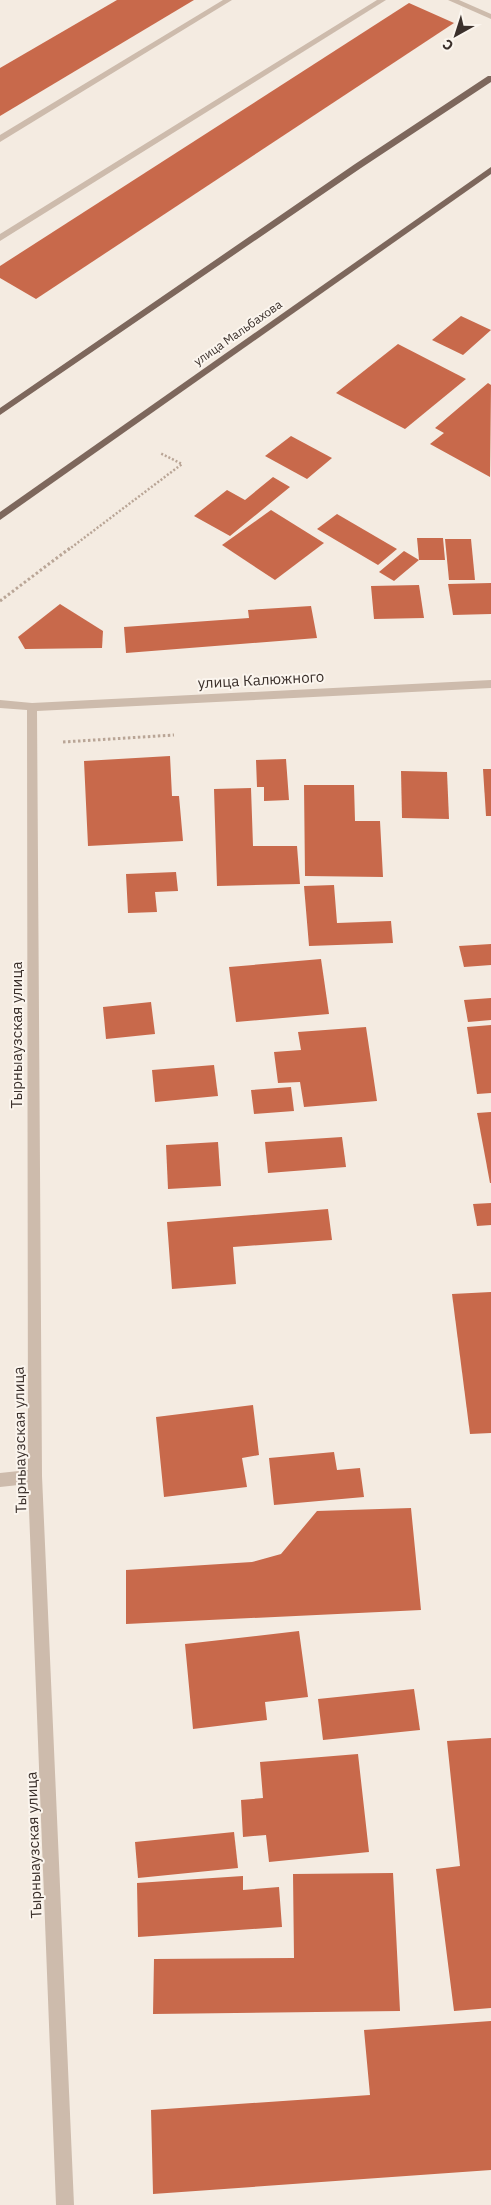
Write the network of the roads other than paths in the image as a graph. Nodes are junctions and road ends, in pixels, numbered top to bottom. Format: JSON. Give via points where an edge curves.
{"nodes":[{"id":1,"x":228,"y":0,"type":"edge"},
{"id":2,"x":382,"y":0,"type":"edge"},
{"id":3,"x":452,"y":0,"type":"edge"},
{"id":4,"x":491,"y":17,"type":"edge"},
{"id":5,"x":491,"y":78,"type":"edge"},
{"id":6,"x":0,"y":139,"type":"edge"},
{"id":7,"x":491,"y":170,"type":"edge"},
{"id":8,"x":0,"y":238,"type":"edge"},
{"id":9,"x":0,"y":412,"type":"edge"},
{"id":10,"x":0,"y":517,"type":"edge"},
{"id":11,"x":491,"y":684,"type":"edge"},
{"id":12,"x":0,"y":704,"type":"edge"},
{"id":13,"x":32,"y":706,"type":"junction"},
{"id":14,"x":35,"y":1476,"type":"junction"},
{"id":15,"x":0,"y":1480,"type":"edge"},
{"id":16,"x":65,"y":2205,"type":"edge"}],
"edges":[{"from":1,"to":6,"type":"street"},
{"from":2,"to":8,"type":"street"},
{"from":3,"to":4,"type":"street"},
{"from":5,"to":9,"type":"main road"},
{"from":7,"to":10,"type":"main road","name":"улица Мальбахова"},
{"from":11,"to":13,"type":"street","name":"улица Калюжного"},
{"from":12,"to":13,"type":"street"},
{"from":13,"to":14,"type":"street","name":"Тырныаузская улица"},
{"from":14,"to":15,"type":"street"},
{"from":14,"to":16,"type":"street","name":"Тырныаузская улица"}]}
